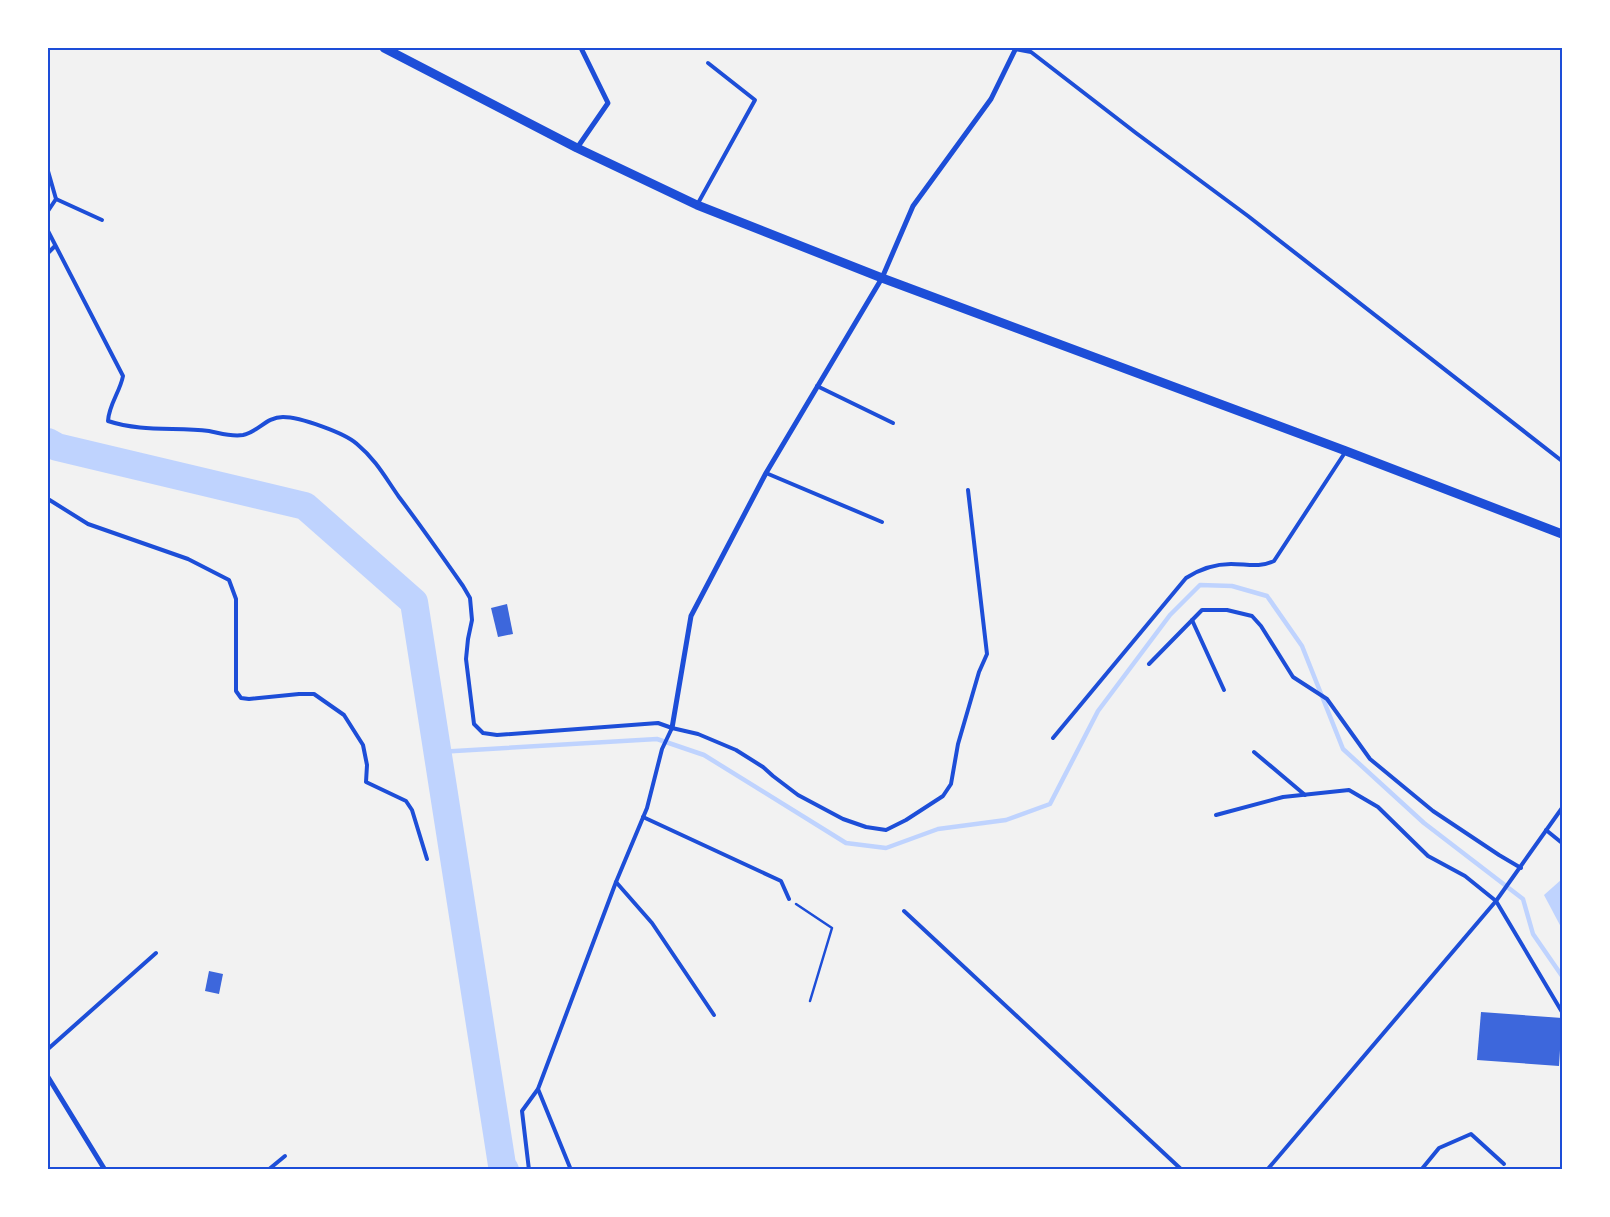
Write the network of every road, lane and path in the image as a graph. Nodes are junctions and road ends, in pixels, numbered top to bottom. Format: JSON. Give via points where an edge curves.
{"nodes":[{"id":1,"x":384,"y":48,"type":"edge"},
{"id":2,"x":581,"y":48,"type":"edge"},
{"id":3,"x":1016,"y":48,"type":"edge"},
{"id":4,"x":708,"y":63,"type":"dead end"},
{"id":5,"x":577,"y":148,"type":"junction"},
{"id":6,"x":48,"y":171,"type":"edge"},
{"id":7,"x":56,"y":199,"type":"junction"},
{"id":8,"x":698,"y":205,"type":"junction"},
{"id":9,"x":48,"y":211,"type":"edge"},
{"id":10,"x":102,"y":220,"type":"dead end"},
{"id":11,"x":48,"y":231,"type":"edge"},
{"id":12,"x":55,"y":246,"type":"junction"},
{"id":13,"x":48,"y":252,"type":"edge"},
{"id":14,"x":882,"y":278,"type":"junction"},
{"id":15,"x":817,"y":386,"type":"junction"},
{"id":16,"x":893,"y":422,"type":"dead end"},
{"id":17,"x":1346,"y":451,"type":"junction"},
{"id":18,"x":1562,"y":460,"type":"edge"},
{"id":19,"x":766,"y":474,"type":"junction"},
{"id":20,"x":968,"y":490,"type":"dead end"},
{"id":21,"x":48,"y":499,"type":"edge"},
{"id":22,"x":882,"y":522,"type":"dead end"},
{"id":23,"x":1562,"y":534,"type":"edge"},
{"id":24,"x":1192,"y":620,"type":"junction"},
{"id":25,"x":1149,"y":664,"type":"dead end"},
{"id":26,"x":1224,"y":690,"type":"dead end"},
{"id":27,"x":672,"y":728,"type":"junction"},
{"id":28,"x":1053,"y":738,"type":"dead end"},
{"id":29,"x":1254,"y":752,"type":"dead end"},
{"id":30,"x":1305,"y":794,"type":"junction"},
{"id":31,"x":1562,"y":808,"type":"edge"},
{"id":32,"x":1216,"y":815,"type":"dead end"},
{"id":33,"x":643,"y":817,"type":"junction"},
{"id":34,"x":1546,"y":830,"type":"junction"},
{"id":35,"x":1562,"y":844,"type":"edge"},
{"id":36,"x":427,"y":858,"type":"dead end"},
{"id":37,"x":1521,"y":868,"type":"junction"},
{"id":38,"x":616,"y":882,"type":"junction"},
{"id":39,"x":789,"y":899,"type":"joint"},
{"id":40,"x":1496,"y":901,"type":"junction"},
{"id":41,"x":904,"y":912,"type":"dead end"},
{"id":42,"x":156,"y":953,"type":"dead end"},
{"id":43,"x":810,"y":1000,"type":"dead end"},
{"id":44,"x":1562,"y":1012,"type":"edge"},
{"id":45,"x":714,"y":1015,"type":"dead end"},
{"id":46,"x":48,"y":1049,"type":"edge"},
{"id":47,"x":48,"y":1076,"type":"edge"},
{"id":48,"x":538,"y":1089,"type":"junction"},
{"id":49,"x":285,"y":1156,"type":"dead end"},
{"id":50,"x":1504,"y":1164,"type":"dead end"},
{"id":51,"x":105,"y":1170,"type":"edge"},
{"id":52,"x":268,"y":1170,"type":"edge"},
{"id":53,"x":529,"y":1170,"type":"edge"},
{"id":54,"x":571,"y":1170,"type":"edge"},
{"id":55,"x":1182,"y":1170,"type":"edge"},
{"id":56,"x":1267,"y":1170,"type":"edge"},
{"id":57,"x":1421,"y":1170,"type":"edge"}],
"edges":[{"from":1,"to":5,"type":"street"},
{"from":2,"to":5,"type":"street","via":[[608,103]]},
{"from":3,"to":14,"type":"street","via":[[991,98],[913,206]]},
{"from":3,"to":18,"type":"lane","via":[[1038,57]]},
{"from":4,"to":8,"type":"lane","via":[[755,100]]},
{"from":5,"to":8,"type":"street"},
{"from":6,"to":7,"type":"lane"},
{"from":7,"to":9,"type":"lane"},
{"from":7,"to":10,"type":"lane"},
{"from":8,"to":14,"type":"street"},
{"from":11,"to":12,"type":"lane"},
{"from":12,"to":13,"type":"lane"},
{"from":12,"to":27,"type":"lane","via":[[123,376],[108,421],[147,429],[244,435],[265,421],[282,416],[338,432],[356,442],[376,462],[470,598],[472,620],[466,660],[474,724],[483,733],[497,735],[658,723]]},
{"from":14,"to":15,"type":"street"},
{"from":14,"to":17,"type":"street"},
{"from":15,"to":16,"type":"lane"},
{"from":15,"to":19,"type":"street"},
{"from":17,"to":23,"type":"street"},
{"from":17,"to":28,"type":"lane","via":[[1274,561],[1265,565],[1218,564],[1186,578]]},
{"from":19,"to":22,"type":"lane"},
{"from":19,"to":27,"type":"street","via":[[692,616]]},
{"from":20,"to":27,"type":"lane","via":[[987,654],[958,744],[951,784],[943,796],[886,830],[866,827],[843,819],[798,795],[736,750],[698,734]]},
{"from":21,"to":36,"type":"lane","via":[[88,524],[188,559],[229,580],[236,599],[236,691],[241,698],[249,699],[314,694],[344,715],[364,745],[366,782],[406,800]]},
{"from":24,"to":25,"type":"lane"},
{"from":24,"to":26,"type":"lane"},
{"from":24,"to":37,"type":"lane","via":[[1202,610],[1227,610],[1252,616],[1293,677],[1327,699],[1370,759],[1434,811]]},
{"from":27,"to":33,"type":"lane","via":[[662,749]]},
{"from":29,"to":30,"type":"lane"},
{"from":30,"to":32,"type":"lane"},
{"from":30,"to":40,"type":"lane","via":[[1349,790],[1378,807],[1428,856],[1465,876]]},
{"from":31,"to":34,"type":"lane"},
{"from":33,"to":38,"type":"lane"},
{"from":33,"to":39,"type":"lane","via":[[781,881]]},
{"from":34,"to":35,"type":"lane"},
{"from":34,"to":37,"type":"lane"},
{"from":37,"to":40,"type":"lane"},
{"from":38,"to":45,"type":"lane","via":[[652,922]]},
{"from":38,"to":48,"type":"lane"},
{"from":39,"to":43,"type":"path","via":[[832,928]]},
{"from":40,"to":44,"type":"lane"},
{"from":40,"to":56,"type":"lane"},
{"from":41,"to":55,"type":"lane"},
{"from":42,"to":46,"type":"lane"},
{"from":47,"to":51,"type":"street"},
{"from":48,"to":53,"type":"lane","via":[[522,1111]]},
{"from":48,"to":54,"type":"lane"},
{"from":49,"to":52,"type":"lane"},
{"from":50,"to":57,"type":"lane","via":[[1471,1134],[1439,1148]]}]}
